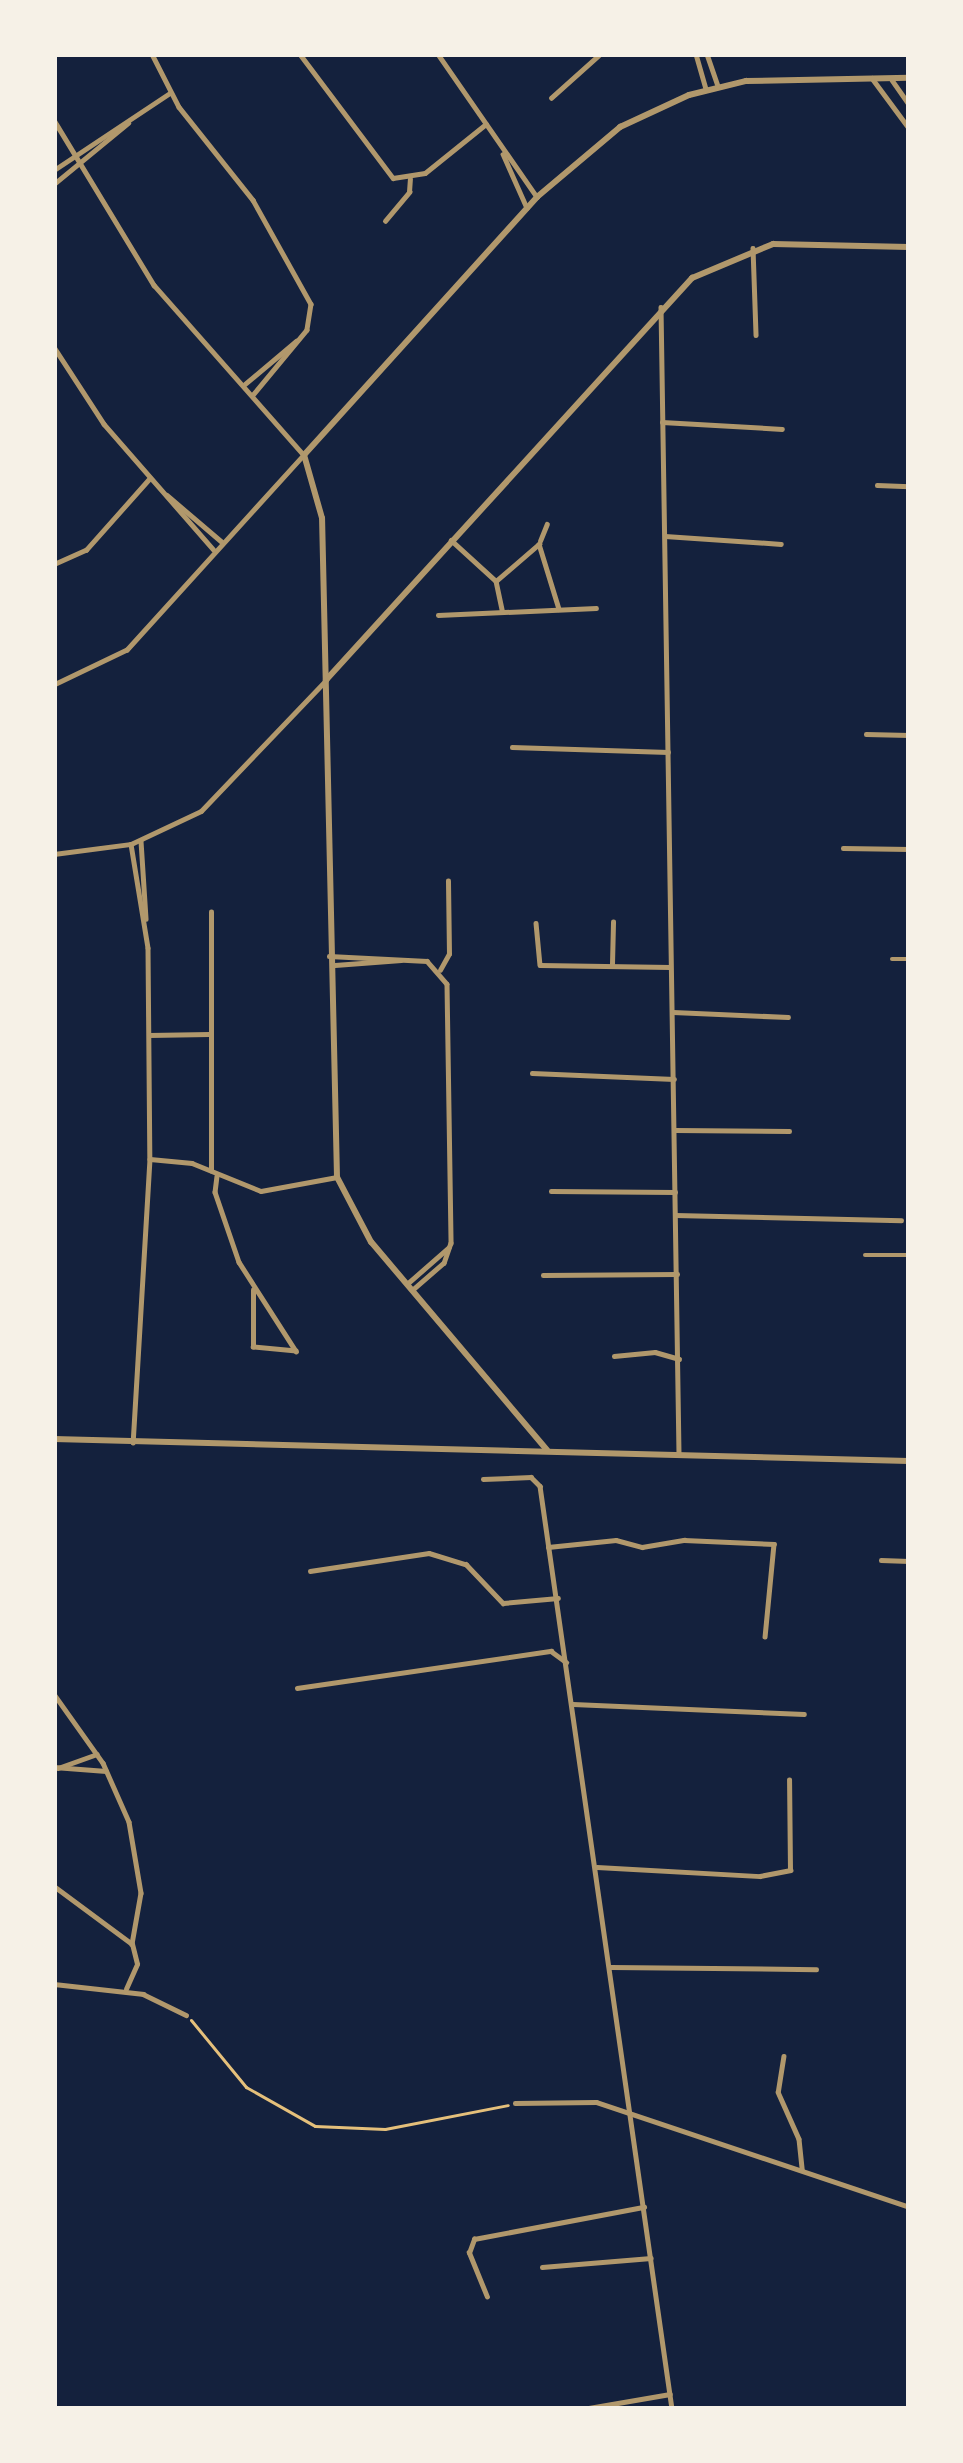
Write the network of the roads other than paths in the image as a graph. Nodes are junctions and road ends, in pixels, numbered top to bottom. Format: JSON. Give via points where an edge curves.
{"nodes":[{"id":1,"x":152,"y":54,"type":"edge"},
{"id":2,"x":301,"y":54,"type":"edge"},
{"id":3,"x":438,"y":54,"type":"edge"},
{"id":4,"x":599,"y":54,"type":"edge"},
{"id":5,"x":696,"y":54,"type":"edge"},
{"id":6,"x":707,"y":54,"type":"edge"},
{"id":7,"x":872,"y":78,"type":"junction"},
{"id":8,"x":890,"y":78,"type":"junction"},
{"id":9,"x":909,"y":78,"type":"edge"},
{"id":10,"x":718,"y":86,"type":"junction"},
{"id":11,"x":706,"y":90,"type":"junction"},
{"id":12,"x":170,"y":93,"type":"junction"},
{"id":13,"x":551,"y":98,"type":"dead end"},
{"id":14,"x":909,"y":104,"type":"edge"},
{"id":15,"x":131,"y":119,"type":"junction"},
{"id":16,"x":54,"y":120,"type":"edge"},
{"id":17,"x":486,"y":124,"type":"junction"},
{"id":18,"x":909,"y":128,"type":"edge"},
{"id":19,"x":501,"y":148,"type":"junction"},
{"id":20,"x":75,"y":155,"type":"junction"},
{"id":21,"x":82,"y":166,"type":"junction"},
{"id":22,"x":54,"y":170,"type":"edge"},
{"id":23,"x":410,"y":179,"type":"junction"},
{"id":24,"x":54,"y":184,"type":"edge"},
{"id":25,"x":537,"y":197,"type":"junction"},
{"id":26,"x":527,"y":208,"type":"junction"},
{"id":27,"x":385,"y":221,"type":"dead end"},
{"id":28,"x":909,"y":247,"type":"edge"},
{"id":29,"x":753,"y":248,"type":"junction"},
{"id":30,"x":661,"y":308,"type":"junction"},
{"id":31,"x":756,"y":335,"type":"dead end"},
{"id":32,"x":300,"y":338,"type":"junction"},
{"id":33,"x":54,"y":347,"type":"edge"},
{"id":34,"x":243,"y":386,"type":"junction"},
{"id":35,"x":253,"y":396,"type":"junction"},
{"id":36,"x":662,"y":422,"type":"junction"},
{"id":37,"x":782,"y":429,"type":"dead end"},
{"id":38,"x":304,"y":455,"type":"junction"},
{"id":39,"x":150,"y":478,"type":"junction"},
{"id":40,"x":877,"y":485,"type":"dead end"},
{"id":41,"x":909,"y":486,"type":"edge"},
{"id":42,"x":163,"y":492,"type":"junction"},
{"id":43,"x":547,"y":524,"type":"dead end"},
{"id":44,"x":665,"y":536,"type":"junction"},
{"id":45,"x":452,"y":540,"type":"junction"},
{"id":46,"x":223,"y":543,"type":"junction"},
{"id":47,"x":539,"y":544,"type":"junction"},
{"id":48,"x":782,"y":544,"type":"dead end"},
{"id":49,"x":215,"y":551,"type":"junction"},
{"id":50,"x":54,"y":564,"type":"edge"},
{"id":51,"x":496,"y":581,"type":"junction"},
{"id":52,"x":596,"y":608,"type":"dead end"},
{"id":53,"x":560,"y":609,"type":"junction"},
{"id":54,"x":502,"y":612,"type":"junction"},
{"id":55,"x":439,"y":614,"type":"dead end"},
{"id":56,"x":326,"y":680,"type":"junction"},
{"id":57,"x":54,"y":685,"type":"edge"},
{"id":58,"x":866,"y":734,"type":"dead end"},
{"id":59,"x":909,"y":735,"type":"edge"},
{"id":60,"x":512,"y":747,"type":"dead end"},
{"id":61,"x":668,"y":752,"type":"junction"},
{"id":62,"x":141,"y":841,"type":"junction"},
{"id":63,"x":131,"y":844,"type":"junction"},
{"id":64,"x":843,"y":848,"type":"dead end"},
{"id":65,"x":909,"y":848,"type":"edge"},
{"id":66,"x":54,"y":854,"type":"edge"},
{"id":67,"x":448,"y":881,"type":"dead end"},
{"id":68,"x":211,"y":912,"type":"dead end"},
{"id":69,"x":613,"y":922,"type":"dead end"},
{"id":70,"x":536,"y":923,"type":"dead end"},
{"id":71,"x":145,"y":925,"type":"junction"},
{"id":72,"x":892,"y":959,"type":"dead end"},
{"id":73,"x":909,"y":959,"type":"edge"},
{"id":74,"x":329,"y":960,"type":"junction"},
{"id":75,"x":612,"y":966,"type":"junction"},
{"id":76,"x":671,"y":967,"type":"junction"},
{"id":77,"x":440,"y":970,"type":"junction"},
{"id":78,"x":673,"y":1012,"type":"junction"},
{"id":79,"x":788,"y":1017,"type":"dead end"},
{"id":80,"x":212,"y":1034,"type":"junction"},
{"id":81,"x":149,"y":1035,"type":"junction"},
{"id":82,"x":532,"y":1073,"type":"dead end"},
{"id":83,"x":674,"y":1079,"type":"junction"},
{"id":84,"x":675,"y":1130,"type":"junction"},
{"id":85,"x":789,"y":1131,"type":"dead end"},
{"id":86,"x":150,"y":1160,"type":"junction"},
{"id":87,"x":211,"y":1171,"type":"junction"},
{"id":88,"x":218,"y":1176,"type":"junction"},
{"id":89,"x":337,"y":1177,"type":"junction"},
{"id":90,"x":550,"y":1191,"type":"dead end"},
{"id":91,"x":675,"y":1192,"type":"junction"},
{"id":92,"x":676,"y":1214,"type":"junction"},
{"id":93,"x":901,"y":1220,"type":"dead end"},
{"id":94,"x":865,"y":1255,"type":"dead end"},
{"id":95,"x":909,"y":1256,"type":"edge"},
{"id":96,"x":677,"y":1274,"type":"junction"},
{"id":97,"x":543,"y":1275,"type":"dead end"},
{"id":98,"x":409,"y":1288,"type":"junction"},
{"id":99,"x":254,"y":1290,"type":"junction"},
{"id":100,"x":614,"y":1356,"type":"dead end"},
{"id":101,"x":679,"y":1360,"type":"junction"},
{"id":102,"x":54,"y":1439,"type":"edge"},
{"id":103,"x":134,"y":1442,"type":"junction"},
{"id":104,"x":548,"y":1450,"type":"junction"},
{"id":105,"x":679,"y":1453,"type":"junction"},
{"id":106,"x":909,"y":1461,"type":"edge"},
{"id":107,"x":483,"y":1479,"type":"dead end"},
{"id":108,"x":548,"y":1547,"type":"junction"},
{"id":109,"x":881,"y":1560,"type":"dead end"},
{"id":110,"x":909,"y":1561,"type":"edge"},
{"id":111,"x":310,"y":1571,"type":"dead end"},
{"id":112,"x":558,"y":1598,"type":"junction"},
{"id":113,"x":765,"y":1636,"type":"dead end"},
{"id":114,"x":566,"y":1662,"type":"junction"},
{"id":115,"x":297,"y":1688,"type":"dead end"},
{"id":116,"x":54,"y":1694,"type":"edge"},
{"id":117,"x":573,"y":1704,"type":"junction"},
{"id":118,"x":804,"y":1714,"type":"dead end"},
{"id":119,"x":98,"y":1754,"type":"junction"},
{"id":120,"x":54,"y":1767,"type":"edge"},
{"id":121,"x":107,"y":1770,"type":"junction"},
{"id":122,"x":789,"y":1780,"type":"dead end"},
{"id":123,"x":597,"y":1867,"type":"junction"},
{"id":124,"x":54,"y":1886,"type":"edge"},
{"id":125,"x":132,"y":1944,"type":"junction"},
{"id":126,"x":610,"y":1967,"type":"junction"},
{"id":127,"x":816,"y":1969,"type":"dead end"},
{"id":128,"x":54,"y":1984,"type":"edge"},
{"id":129,"x":125,"y":1991,"type":"junction"},
{"id":130,"x":186,"y":2015,"type":"road end"},
{"id":131,"x":784,"y":2056,"type":"dead end"},
{"id":132,"x":515,"y":2103,"type":"road end"},
{"id":133,"x":632,"y":2112,"type":"junction"},
{"id":134,"x":802,"y":2173,"type":"junction"},
{"id":135,"x":644,"y":2207,"type":"junction"},
{"id":136,"x":909,"y":2207,"type":"edge"},
{"id":137,"x":651,"y":2258,"type":"junction"},
{"id":138,"x":542,"y":2267,"type":"dead end"},
{"id":139,"x":487,"y":2297,"type":"dead end"},
{"id":140,"x":670,"y":2394,"type":"junction"},
{"id":141,"x":583,"y":2409,"type":"edge"},
{"id":142,"x":672,"y":2409,"type":"edge"}],
"edges":[{"from":1,"to":12,"type":"street"},
{"from":2,"to":23,"type":"street","via":[[382,170]]},
{"from":3,"to":17,"type":"street"},
{"from":4,"to":13,"type":"street"},
{"from":5,"to":11,"type":"street"},
{"from":6,"to":10,"type":"street"},
{"from":7,"to":8,"type":"street"},
{"from":7,"to":10,"type":"street"},
{"from":7,"to":18,"type":"street"},
{"from":8,"to":9,"type":"street"},
{"from":8,"to":14,"type":"street"},
{"from":10,"to":11,"type":"street"},
{"from":11,"to":25,"type":"street","via":[[620,127]]},
{"from":12,"to":15,"type":"street"},
{"from":12,"to":32,"type":"street","via":[[238,177],[305,291],[313,316]]},
{"from":15,"to":20,"type":"street"},
{"from":15,"to":21,"type":"street"},
{"from":16,"to":20,"type":"street"},
{"from":17,"to":19,"type":"street"},
{"from":17,"to":23,"type":"street"},
{"from":19,"to":25,"type":"street"},
{"from":19,"to":26,"type":"street"},
{"from":20,"to":21,"type":"street"},
{"from":20,"to":22,"type":"street"},
{"from":21,"to":24,"type":"street"},
{"from":21,"to":34,"type":"street","via":[[154,285]]},
{"from":23,"to":27,"type":"street","via":[[410,192]]},
{"from":25,"to":26,"type":"street"},
{"from":26,"to":38,"type":"street"},
{"from":28,"to":29,"type":"street"},
{"from":29,"to":30,"type":"street","via":[[704,270]]},
{"from":29,"to":31,"type":"street"},
{"from":30,"to":36,"type":"street"},
{"from":30,"to":45,"type":"street"},
{"from":32,"to":34,"type":"street"},
{"from":32,"to":35,"type":"street"},
{"from":33,"to":39,"type":"street"},
{"from":34,"to":35,"type":"street"},
{"from":35,"to":38,"type":"street"},
{"from":36,"to":37,"type":"street"},
{"from":36,"to":44,"type":"street"},
{"from":38,"to":46,"type":"street"},
{"from":38,"to":56,"type":"street","via":[[321,508]]},
{"from":39,"to":42,"type":"street"},
{"from":39,"to":50,"type":"street","via":[[86,550]]},
{"from":40,"to":41,"type":"street"},
{"from":42,"to":46,"type":"street"},
{"from":42,"to":49,"type":"street"},
{"from":43,"to":47,"type":"street"},
{"from":44,"to":48,"type":"street"},
{"from":44,"to":61,"type":"street"},
{"from":45,"to":51,"type":"street"},
{"from":45,"to":56,"type":"street"},
{"from":46,"to":49,"type":"street"},
{"from":47,"to":51,"type":"street"},
{"from":47,"to":53,"type":"street"},
{"from":49,"to":57,"type":"street","via":[[119,656]]},
{"from":51,"to":54,"type":"street"},
{"from":52,"to":53,"type":"street"},
{"from":53,"to":54,"type":"street"},
{"from":54,"to":55,"type":"street"},
{"from":56,"to":62,"type":"street","via":[[222,794]]},
{"from":56,"to":74,"type":"street"},
{"from":58,"to":59,"type":"street"},
{"from":60,"to":61,"type":"street"},
{"from":61,"to":76,"type":"street"},
{"from":62,"to":63,"type":"street"},
{"from":62,"to":71,"type":"street"},
{"from":63,"to":66,"type":"street"},
{"from":63,"to":71,"type":"street"},
{"from":64,"to":65,"type":"street"},
{"from":67,"to":77,"type":"street","via":[[449,954]]},
{"from":68,"to":80,"type":"street"},
{"from":69,"to":75,"type":"street"},
{"from":70,"to":75,"type":"street","via":[[540,965]]},
{"from":71,"to":81,"type":"street"},
{"from":72,"to":73,"type":"street"},
{"from":74,"to":77,"type":"street","via":[[406,959]]},
{"from":74,"to":89,"type":"street"},
{"from":75,"to":76,"type":"street"},
{"from":76,"to":78,"type":"street"},
{"from":77,"to":98,"type":"street","via":[[448,989],[451,1243],[444,1263]]},
{"from":78,"to":79,"type":"street"},
{"from":78,"to":83,"type":"street"},
{"from":80,"to":81,"type":"street"},
{"from":80,"to":87,"type":"street"},
{"from":81,"to":86,"type":"street"},
{"from":82,"to":83,"type":"street"},
{"from":83,"to":84,"type":"street"},
{"from":84,"to":85,"type":"street"},
{"from":84,"to":91,"type":"street"},
{"from":86,"to":87,"type":"street"},
{"from":86,"to":103,"type":"street"},
{"from":87,"to":88,"type":"street"},
{"from":88,"to":89,"type":"street","via":[[271,1192]]},
{"from":88,"to":99,"type":"street","via":[[223,1220]]},
{"from":89,"to":98,"type":"street","via":[[359,1225]]},
{"from":90,"to":91,"type":"street"},
{"from":91,"to":92,"type":"street"},
{"from":92,"to":93,"type":"street"},
{"from":92,"to":96,"type":"street"},
{"from":94,"to":95,"type":"street"},
{"from":96,"to":97,"type":"street"},
{"from":96,"to":101,"type":"street"},
{"from":98,"to":104,"type":"street"},
{"from":99,"to":99,"type":"street","via":[[254,1347],[296,1351],[294,1337]]},
{"from":100,"to":101,"type":"street","via":[[655,1352]]},
{"from":101,"to":105,"type":"street"},
{"from":102,"to":103,"type":"street"},
{"from":103,"to":104,"type":"street"},
{"from":104,"to":105,"type":"street"},
{"from":105,"to":106,"type":"street"},
{"from":107,"to":108,"type":"street","via":[[536,1479]]},
{"from":108,"to":112,"type":"street"},
{"from":108,"to":113,"type":"street","via":[[774,1544]]},
{"from":109,"to":110,"type":"street"},
{"from":111,"to":112,"type":"street","via":[[429,1553],[466,1564],[503,1603]]},
{"from":112,"to":114,"type":"street"},
{"from":114,"to":115,"type":"street","via":[[551,1651]]},
{"from":114,"to":117,"type":"street"},
{"from":116,"to":119,"type":"street"},
{"from":117,"to":118,"type":"street"},
{"from":117,"to":123,"type":"street"},
{"from":119,"to":120,"type":"street"},
{"from":119,"to":121,"type":"street"},
{"from":120,"to":121,"type":"street"},
{"from":121,"to":125,"type":"street","via":[[138,1859]]},
{"from":122,"to":123,"type":"street","via":[[790,1870]]},
{"from":123,"to":126,"type":"street"},
{"from":124,"to":125,"type":"street"},
{"from":125,"to":129,"type":"street","via":[[137,1964]]},
{"from":126,"to":127,"type":"street"},
{"from":126,"to":133,"type":"street"},
{"from":128,"to":129,"type":"street"},
{"from":129,"to":130,"type":"street"},
{"from":131,"to":134,"type":"street","via":[[778,2092],[799,2139]]},
{"from":132,"to":133,"type":"street","via":[[596,2102]]},
{"from":133,"to":134,"type":"street"},
{"from":133,"to":135,"type":"street"},
{"from":134,"to":136,"type":"street"},
{"from":135,"to":137,"type":"street"},
{"from":135,"to":139,"type":"street","via":[[474,2239],[469,2253]]},
{"from":137,"to":138,"type":"street"},
{"from":137,"to":140,"type":"street"},
{"from":140,"to":141,"type":"street"},
{"from":140,"to":142,"type":"street"}]}
